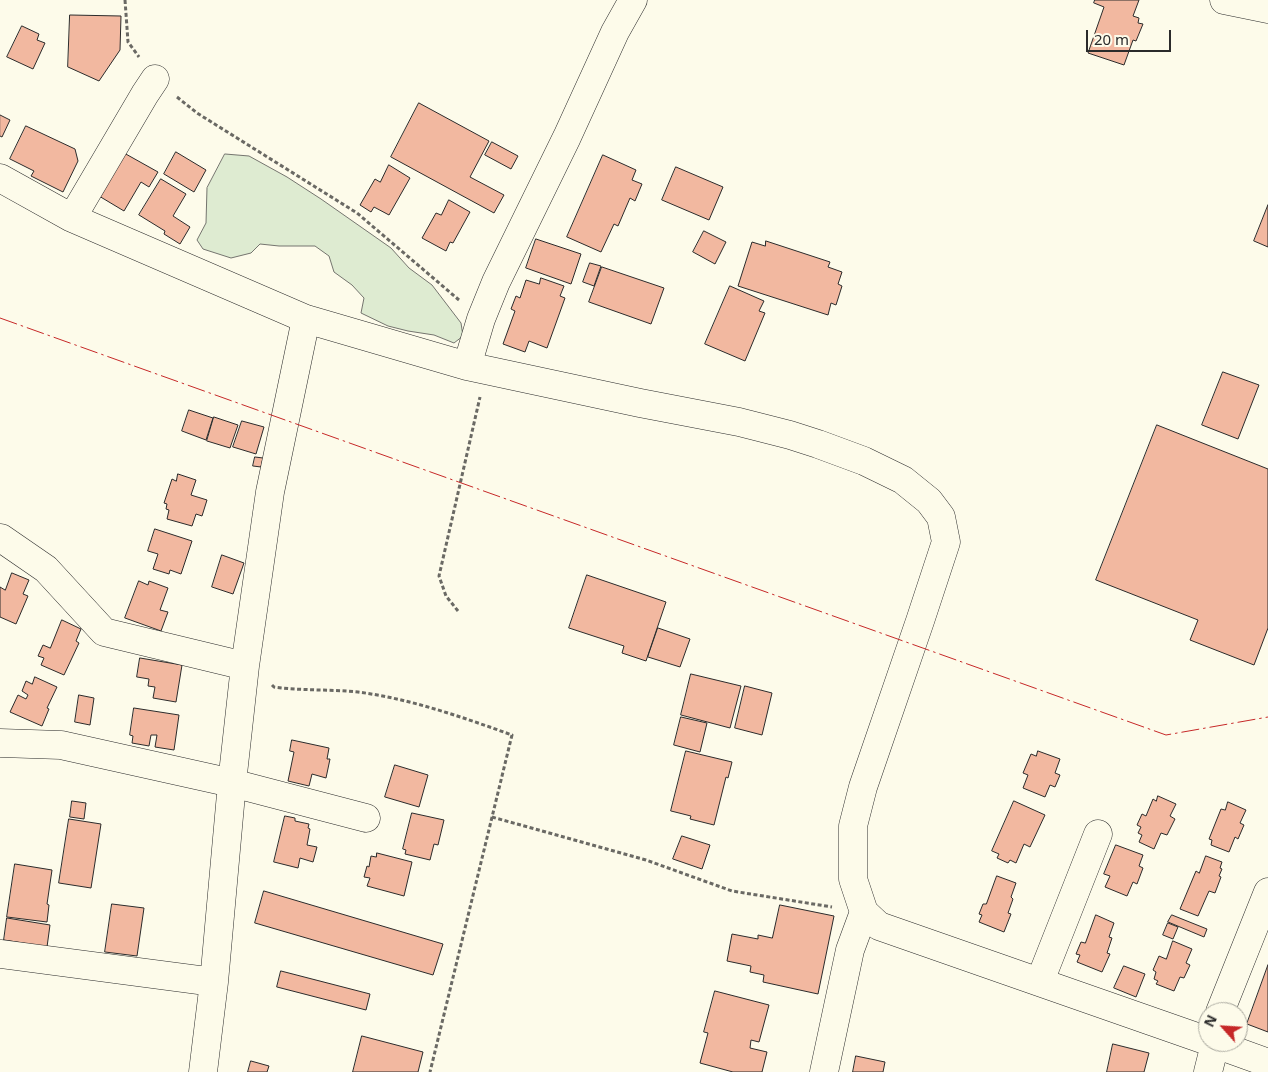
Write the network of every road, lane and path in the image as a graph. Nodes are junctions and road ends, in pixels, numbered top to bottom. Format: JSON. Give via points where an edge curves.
{"nodes":[{"id":1,"x":125,"y":0,"type":"edge"},
{"id":2,"x":633,"y":0,"type":"edge"},
{"id":3,"x":1224,"y":0,"type":"edge"},
{"id":4,"x":1268,"y":8,"type":"edge"},
{"id":5,"x":155,"y":79,"type":"junction"},
{"id":6,"x":0,"y":178,"type":"edge"},
{"id":7,"x":72,"y":218,"type":"junction"},
{"id":8,"x":481,"y":318,"type":"junction"},
{"id":9,"x":306,"y":319,"type":"junction"},
{"id":10,"x":477,"y":368,"type":"junction"},
{"id":11,"x":0,"y":540,"type":"edge"},
{"id":12,"x":458,"y":610,"type":"dead end"},
{"id":13,"x":245,"y":666,"type":"junction"},
{"id":14,"x":0,"y":743,"type":"edge"},
{"id":15,"x":232,"y":783,"type":"junction"},
{"id":16,"x":492,"y":817,"type":"junction"},
{"id":17,"x":366,"y":818,"type":"dead end"},
{"id":18,"x":1098,"y":834,"type":"dead end"},
{"id":19,"x":1268,"y":892,"type":"edge"},
{"id":20,"x":864,"y":912,"type":"junction"},
{"id":21,"x":0,"y":954,"type":"edge"},
{"id":22,"x":214,"y":982,"type":"junction"},
{"id":23,"x":1040,"y":982,"type":"junction"},
{"id":24,"x":1224,"y":1002,"type":"edge"},
{"id":25,"x":1198,"y":1037,"type":"edge"},
{"id":26,"x":1210,"y":1052,"type":"edge"},
{"id":27,"x":1238,"y":1052,"type":"edge"},
{"id":28,"x":1268,"y":1063,"type":"edge"},
{"id":29,"x":202,"y":1072,"type":"edge"},
{"id":30,"x":430,"y":1072,"type":"edge"},
{"id":31,"x":824,"y":1072,"type":"edge"},
{"id":32,"x":1208,"y":1072,"type":"edge"}],
"edges":[{"from":1,"to":5,"type":"path","via":[[128,42]]},
{"from":2,"to":8,"type":"street"},
{"from":3,"to":4,"type":"street"},
{"from":5,"to":7,"type":"street"},
{"from":5,"to":8,"type":"path","via":[[197,113],[357,213]]},
{"from":6,"to":7,"type":"street"},
{"from":7,"to":9,"type":"street"},
{"from":8,"to":10,"type":"street"},
{"from":9,"to":10,"type":"street"},
{"from":9,"to":13,"type":"street","via":[[270,492]]},
{"from":10,"to":12,"type":"path","via":[[439,576],[446,596]]},
{"from":10,"to":20,"type":"street","via":[[739,422],[818,444],[903,480],[930,501],[941,517],[946,542],[863,787],[853,826],[853,880]]},
{"from":11,"to":13,"type":"street","via":[[46,569],[104,632]]},
{"from":13,"to":15,"type":"street"},
{"from":13,"to":16,"type":"path","via":[[274,687],[357,692],[398,699],[512,735]]},
{"from":14,"to":15,"type":"street","via":[[61,746]]},
{"from":15,"to":17,"type":"street"},
{"from":15,"to":22,"type":"street"},
{"from":16,"to":20,"type":"path","via":[[646,860],[732,891]]},
{"from":16,"to":30,"type":"path"},
{"from":18,"to":23,"type":"street"},
{"from":19,"to":24,"type":"street"},
{"from":20,"to":23,"type":"street","via":[[879,926]]},
{"from":20,"to":31,"type":"street","via":[[850,950]]},
{"from":21,"to":22,"type":"street"},
{"from":22,"to":29,"type":"street"},
{"from":23,"to":25,"type":"street"},
{"from":26,"to":32,"type":"street"},
{"from":27,"to":28,"type":"street"}]}
